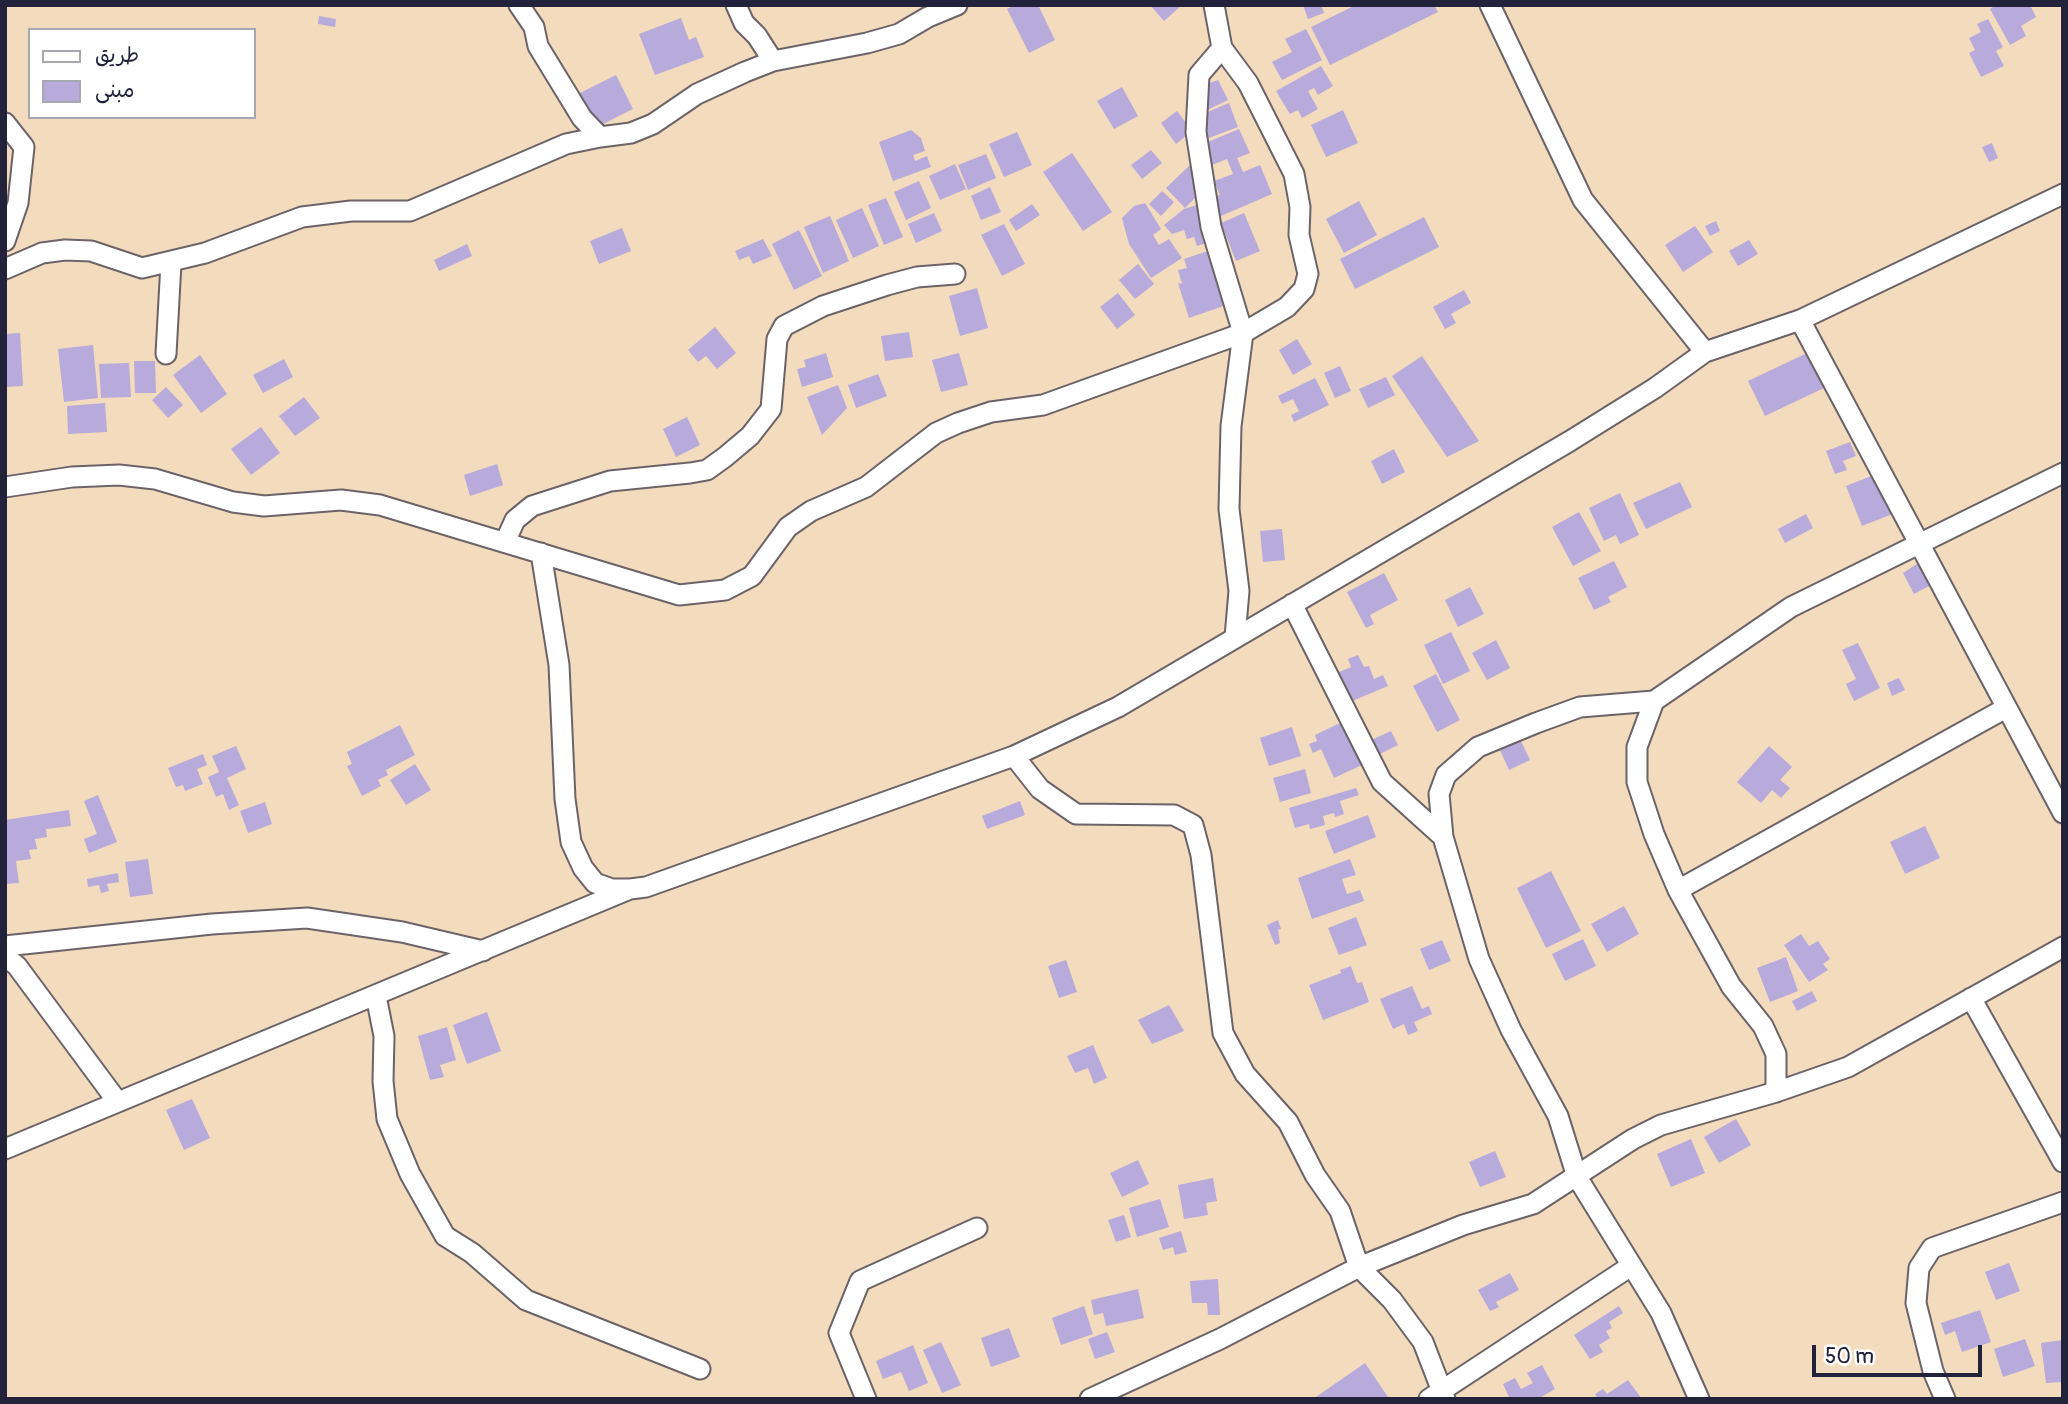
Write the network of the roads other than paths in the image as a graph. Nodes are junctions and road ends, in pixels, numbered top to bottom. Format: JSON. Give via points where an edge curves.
{"nodes":[{"id":1,"x":519,"y":5,"type":"edge"},
{"id":2,"x":736,"y":5,"type":"edge"},
{"id":3,"x":957,"y":5,"type":"edge"},
{"id":4,"x":1214,"y":5,"type":"edge"},
{"id":5,"x":1490,"y":5,"type":"edge"},
{"id":6,"x":1222,"y":48,"type":"junction"},
{"id":7,"x":773,"y":61,"type":"junction"},
{"id":8,"x":5,"y":123,"type":"edge"},
{"id":9,"x":600,"y":137,"type":"junction"},
{"id":10,"x":2063,"y":194,"type":"edge"},
{"id":11,"x":5,"y":242,"type":"edge"},
{"id":12,"x":171,"y":262,"type":"junction"},
{"id":13,"x":5,"y":269,"type":"edge"},
{"id":14,"x":955,"y":274,"type":"dead end"},
{"id":15,"x":1800,"y":320,"type":"junction"},
{"id":16,"x":1243,"y":333,"type":"junction"},
{"id":17,"x":1705,"y":352,"type":"junction"},
{"id":18,"x":166,"y":354,"type":"dead end"},
{"id":19,"x":2063,"y":473,"type":"edge"},
{"id":20,"x":5,"y":487,"type":"edge"},
{"id":21,"x":505,"y":542,"type":"junction"},
{"id":22,"x":1919,"y":543,"type":"junction"},
{"id":23,"x":541,"y":553,"type":"junction"},
{"id":24,"x":1292,"y":604,"type":"junction"},
{"id":25,"x":1236,"y":637,"type":"junction"},
{"id":26,"x":1654,"y":701,"type":"junction"},
{"id":27,"x":2006,"y":708,"type":"junction"},
{"id":28,"x":1014,"y":756,"type":"junction"},
{"id":29,"x":2063,"y":813,"type":"edge"},
{"id":30,"x":1443,"y":837,"type":"junction"},
{"id":31,"x":630,"y":889,"type":"junction"},
{"id":32,"x":1678,"y":890,"type":"junction"},
{"id":33,"x":5,"y":946,"type":"edge"},
{"id":34,"x":2063,"y":947,"type":"edge"},
{"id":35,"x":483,"y":951,"type":"junction"},
{"id":36,"x":5,"y":956,"type":"edge"},
{"id":37,"x":376,"y":996,"type":"junction"},
{"id":38,"x":1971,"y":998,"type":"junction"},
{"id":39,"x":1776,"y":1092,"type":"junction"},
{"id":40,"x":117,"y":1101,"type":"junction"},
{"id":41,"x":5,"y":1149,"type":"edge"},
{"id":42,"x":2063,"y":1162,"type":"edge"},
{"id":43,"x":1577,"y":1177,"type":"junction"},
{"id":44,"x":2063,"y":1202,"type":"edge"},
{"id":45,"x":976,"y":1228,"type":"dead end"},
{"id":46,"x":1631,"y":1266,"type":"junction"},
{"id":47,"x":1359,"y":1267,"type":"junction"},
{"id":48,"x":701,"y":1369,"type":"dead end"},
{"id":49,"x":1439,"y":1396,"type":"edge"},
{"id":50,"x":866,"y":1399,"type":"edge"},
{"id":51,"x":1090,"y":1399,"type":"edge"},
{"id":52,"x":1699,"y":1399,"type":"edge"},
{"id":53,"x":1945,"y":1399,"type":"edge"}],
"edges":[{"from":1,"to":9,"type":"street","via":[[559,82]]},
{"from":2,"to":7,"type":"street"},
{"from":3,"to":7,"type":"street","via":[[899,34]]},
{"from":4,"to":6,"type":"street"},
{"from":5,"to":17,"type":"street","via":[[1583,200]]},
{"from":6,"to":16,"type":"street","via":[[1199,75],[1196,132],[1211,227]]},
{"from":6,"to":16,"type":"street","via":[[1248,83],[1294,174],[1299,235],[1308,274],[1304,289],[1287,307]]},
{"from":7,"to":9,"type":"street","via":[[697,94],[653,124],[631,133]]},
{"from":8,"to":11,"type":"street","via":[[24,147],[18,203]]},
{"from":9,"to":12,"type":"street","via":[[566,144],[422,208],[302,217]]},
{"from":10,"to":15,"type":"street"},
{"from":12,"to":13,"type":"street","via":[[142,268],[91,251],[65,250],[42,253]]},
{"from":12,"to":18,"type":"street"},
{"from":14,"to":21,"type":"street","via":[[917,276],[887,285],[823,306],[784,326],[777,339],[771,409],[750,436],[725,457],[707,470],[610,481],[532,506],[516,520]]},
{"from":15,"to":17,"type":"street"},
{"from":15,"to":22,"type":"street"},
{"from":16,"to":23,"type":"street","via":[[1042,405],[991,412],[936,433],[866,487],[811,511],[788,527],[752,576],[725,590],[679,595]]},
{"from":16,"to":25,"type":"street","via":[[1231,426],[1229,509],[1239,591]]},
{"from":17,"to":24,"type":"street","via":[[1570,441]]},
{"from":19,"to":22,"type":"street"},
{"from":20,"to":21,"type":"street","via":[[119,475],[155,479],[233,502],[264,506],[341,500],[380,505]]},
{"from":21,"to":23,"type":"street"},
{"from":22,"to":26,"type":"street","via":[[1791,607]]},
{"from":22,"to":27,"type":"street"},
{"from":23,"to":31,"type":"street","via":[[559,665],[571,842],[595,883]]},
{"from":24,"to":25,"type":"street"},
{"from":24,"to":30,"type":"street","via":[[1382,782]]},
{"from":25,"to":28,"type":"street","via":[[1118,708]]},
{"from":26,"to":30,"type":"street","via":[[1580,708],[1478,747],[1446,775],[1439,794]]},
{"from":26,"to":32,"type":"street","via":[[1637,747],[1637,782]]},
{"from":27,"to":29,"type":"street"},
{"from":27,"to":32,"type":"street"},
{"from":28,"to":31,"type":"street"},
{"from":28,"to":47,"type":"street","via":[[1040,789],[1076,814],[1174,815],[1192,825],[1201,855],[1223,1033],[1245,1074],[1288,1122],[1340,1212]]},
{"from":30,"to":43,"type":"street","via":[[1479,959],[1558,1116]]},
{"from":31,"to":35,"type":"street"},
{"from":32,"to":39,"type":"street","via":[[1731,986],[1763,1026],[1776,1054]]},
{"from":33,"to":35,"type":"street","via":[[307,918],[402,932]]},
{"from":34,"to":38,"type":"street"},
{"from":35,"to":37,"type":"street"},
{"from":36,"to":40,"type":"street"},
{"from":37,"to":40,"type":"street"},
{"from":37,"to":48,"type":"street","via":[[384,1036],[387,1119],[410,1174],[445,1236],[526,1300]]},
{"from":38,"to":39,"type":"street","via":[[1848,1067]]},
{"from":38,"to":42,"type":"street"},
{"from":39,"to":43,"type":"street","via":[[1661,1125]]},
{"from":40,"to":41,"type":"street"},
{"from":43,"to":46,"type":"street"},
{"from":43,"to":47,"type":"street","via":[[1533,1203],[1463,1225]]},
{"from":44,"to":53,"type":"street","via":[[1932,1248],[1919,1268],[1916,1303]]},
{"from":45,"to":50,"type":"street","via":[[860,1281],[839,1333]]},
{"from":46,"to":49,"type":"street"},
{"from":46,"to":52,"type":"street","via":[[1661,1313]]},
{"from":47,"to":49,"type":"street","via":[[1392,1300],[1423,1342]]},
{"from":47,"to":51,"type":"street"}]}
